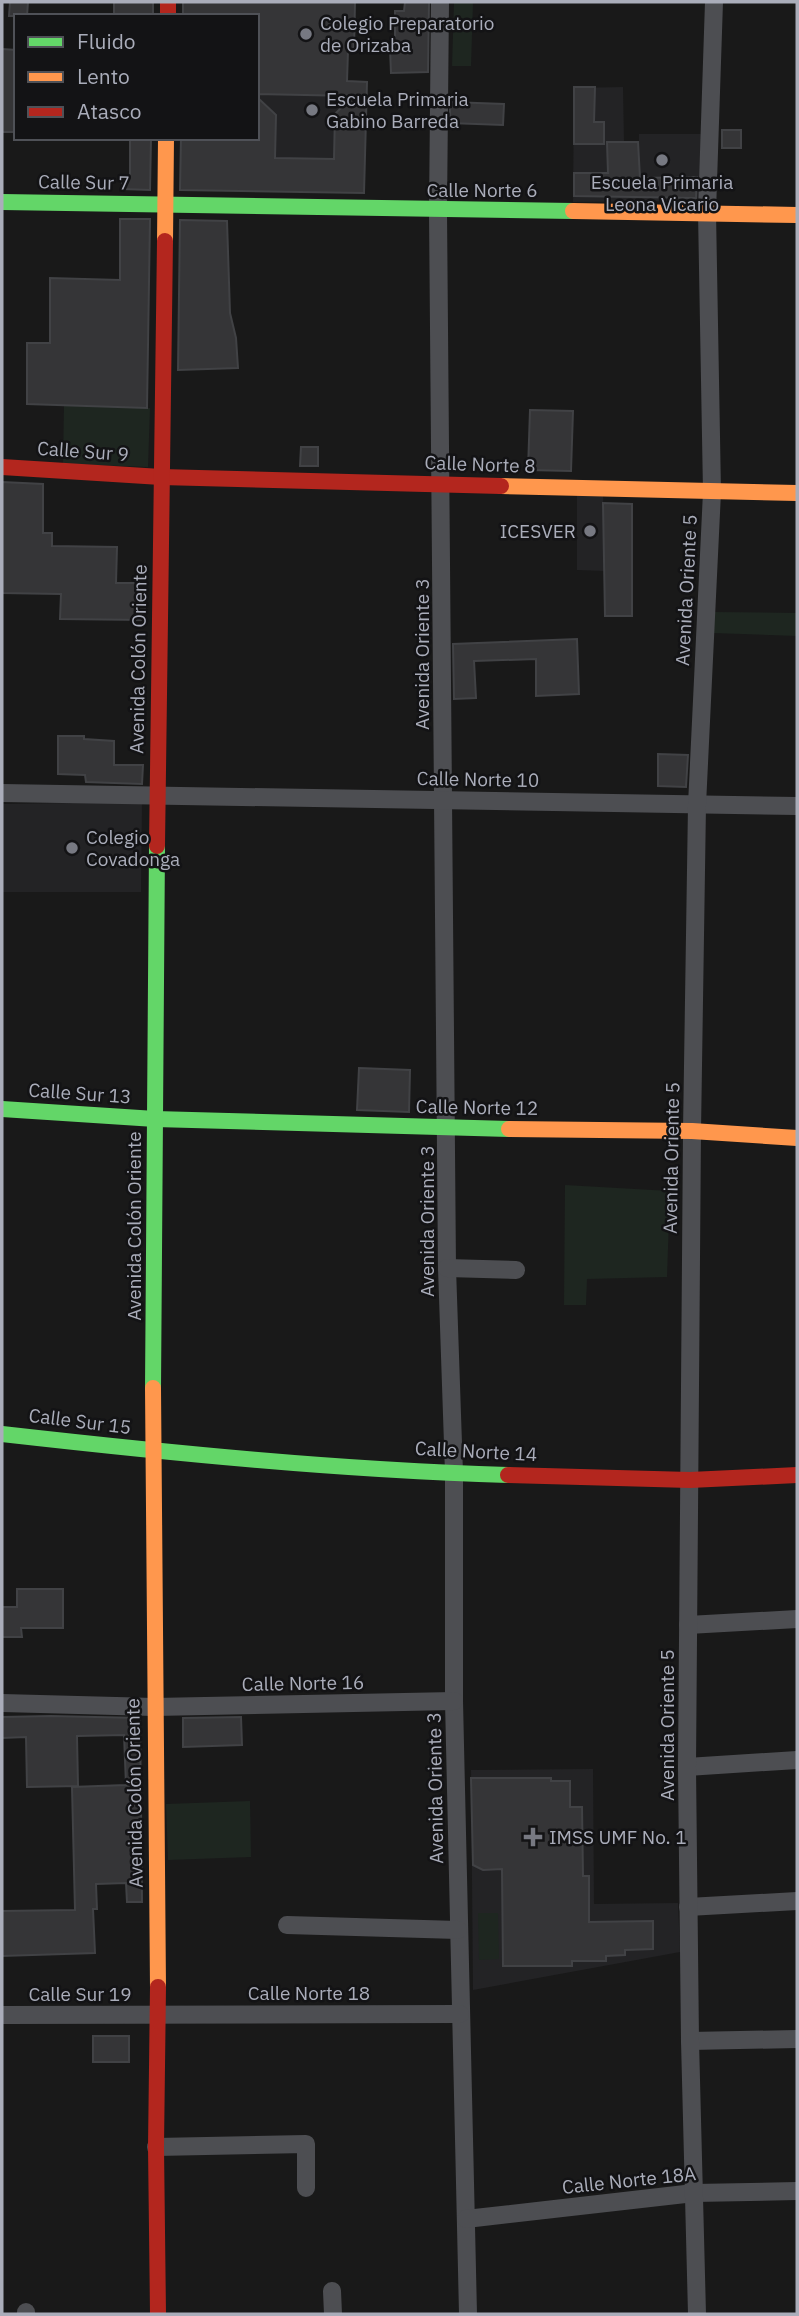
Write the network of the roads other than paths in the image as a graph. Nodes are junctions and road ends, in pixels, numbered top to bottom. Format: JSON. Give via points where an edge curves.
{"nodes":[{"id":1,"x":440,"y":2,"type":"edge"},
{"id":2,"x":714,"y":2,"type":"edge"},
{"id":3,"x":166,"y":140,"type":"edge"},
{"id":4,"x":2,"y":202,"type":"edge"},
{"id":5,"x":166,"y":205,"type":"junction"},
{"id":6,"x":438,"y":211,"type":"junction"},
{"id":7,"x":707,"y":212,"type":"junction"},
{"id":8,"x":797,"y":215,"type":"edge"},
{"id":9,"x":2,"y":467,"type":"edge"},
{"id":10,"x":161,"y":477,"type":"junction"},
{"id":11,"x":441,"y":484,"type":"junction"},
{"id":12,"x":712,"y":492,"type":"junction"},
{"id":13,"x":797,"y":493,"type":"edge"},
{"id":14,"x":2,"y":793,"type":"edge"},
{"id":15,"x":157,"y":795,"type":"junction"},
{"id":16,"x":444,"y":799,"type":"junction"},
{"id":17,"x":697,"y":804,"type":"junction"},
{"id":18,"x":797,"y":806,"type":"edge"},
{"id":19,"x":2,"y":1109,"type":"edge"},
{"id":20,"x":155,"y":1119,"type":"junction"},
{"id":21,"x":448,"y":1128,"type":"junction"},
{"id":22,"x":692,"y":1131,"type":"junction"},
{"id":23,"x":797,"y":1138,"type":"edge"},
{"id":24,"x":447,"y":1268,"type":"junction"},
{"id":25,"x":516,"y":1270,"type":"dead end"},
{"id":26,"x":2,"y":1434,"type":"edge"},
{"id":27,"x":153,"y":1451,"type":"junction"},
{"id":28,"x":454,"y":1473,"type":"junction"},
{"id":29,"x":797,"y":1475,"type":"edge"},
{"id":30,"x":690,"y":1480,"type":"junction"},
{"id":31,"x":797,"y":1619,"type":"edge"},
{"id":32,"x":688,"y":1625,"type":"junction"},
{"id":33,"x":454,"y":1701,"type":"junction"},
{"id":34,"x":2,"y":1703,"type":"edge"},
{"id":35,"x":154,"y":1707,"type":"junction"},
{"id":36,"x":797,"y":1760,"type":"edge"},
{"id":37,"x":687,"y":1767,"type":"junction"},
{"id":38,"x":797,"y":1901,"type":"edge"},
{"id":39,"x":688,"y":1907,"type":"junction"},
{"id":40,"x":287,"y":1926,"type":"dead end"},
{"id":41,"x":458,"y":1930,"type":"junction"},
{"id":42,"x":460,"y":2014,"type":"junction"},
{"id":43,"x":2,"y":2015,"type":"edge"},
{"id":44,"x":158,"y":2015,"type":"junction"},
{"id":45,"x":797,"y":2039,"type":"edge"},
{"id":46,"x":690,"y":2041,"type":"junction"},
{"id":47,"x":156,"y":2147,"type":"junction"},
{"id":48,"x":306,"y":2188,"type":"dead end"},
{"id":49,"x":797,"y":2191,"type":"edge"},
{"id":50,"x":694,"y":2193,"type":"junction"},
{"id":51,"x":466,"y":2219,"type":"junction"},
{"id":52,"x":332,"y":2291,"type":"dead end"},
{"id":53,"x":158,"y":2314,"type":"edge"},
{"id":54,"x":333,"y":2314,"type":"edge"},
{"id":55,"x":468,"y":2314,"type":"edge"},
{"id":56,"x":697,"y":2314,"type":"edge"}],
"edges":[{"from":1,"to":6,"type":"street","name":"Avenida Oriente 3"},
{"from":2,"to":7,"type":"street","name":"Avenida Oriente 5"},
{"from":3,"to":5,"type":"street","name":"Avenida Colón Oriente"},
{"from":4,"to":5,"type":"street","name":"Calle Sur 7"},
{"from":5,"to":6,"type":"street","name":"Calle Norte 6"},
{"from":5,"to":10,"type":"street","name":"Avenida Colón Oriente"},
{"from":6,"to":7,"type":"street","name":"Calle Norte 6"},
{"from":6,"to":11,"type":"street","name":"Avenida Oriente 3"},
{"from":7,"to":8,"type":"street","name":"Calle Norte 6"},
{"from":7,"to":12,"type":"street","name":"Avenida Oriente 5"},
{"from":9,"to":10,"type":"street","name":"Calle Sur 9"},
{"from":10,"to":11,"type":"street","name":"Calle Norte 8"},
{"from":10,"to":15,"type":"street","name":"Avenida Colón Oriente"},
{"from":11,"to":12,"type":"street","name":"Calle Norte 8"},
{"from":11,"to":16,"type":"street","name":"Avenida Oriente 3"},
{"from":12,"to":13,"type":"street","name":"Calle Norte 8"},
{"from":12,"to":17,"type":"street","name":"Avenida Oriente 5"},
{"from":14,"to":15,"type":"street","name":"Calle Norte 10"},
{"from":15,"to":16,"type":"street","name":"Calle Norte 10"},
{"from":15,"to":20,"type":"street","name":"Avenida Colón Oriente"},
{"from":16,"to":17,"type":"street","name":"Calle Norte 10"},
{"from":16,"to":21,"type":"street","name":"Avenida Oriente 3"},
{"from":17,"to":18,"type":"street","name":"Calle Norte 10"},
{"from":17,"to":22,"type":"street","name":"Avenida Oriente 5"},
{"from":19,"to":20,"type":"street","name":"Calle Sur 13"},
{"from":20,"to":21,"type":"street","name":"Calle Norte 12"},
{"from":20,"to":27,"type":"street","name":"Avenida Colón Oriente"},
{"from":21,"to":22,"type":"street","name":"Calle Norte 12"},
{"from":21,"to":24,"type":"street","name":"Avenida Oriente 3"},
{"from":22,"to":23,"type":"street","name":"Calle Norte 12"},
{"from":22,"to":30,"type":"street","name":"Avenida Oriente 5"},
{"from":24,"to":25,"type":"street"},
{"from":24,"to":28,"type":"street","name":"Avenida Oriente 3"},
{"from":26,"to":27,"type":"street","name":"Calle Sur 15"},
{"from":27,"to":28,"type":"street","name":"Calle Norte 14"},
{"from":27,"to":35,"type":"street","name":"Avenida Colón Oriente"},
{"from":28,"to":30,"type":"street","name":"Calle Norte 14"},
{"from":28,"to":33,"type":"street","name":"Avenida Oriente 3"},
{"from":29,"to":30,"type":"street","name":"Calle Norte 14"},
{"from":30,"to":32,"type":"street","name":"Avenida Oriente 5"},
{"from":31,"to":32,"type":"street"},
{"from":32,"to":37,"type":"street","name":"Avenida Oriente 5"},
{"from":33,"to":35,"type":"street","name":"Calle Norte 16"},
{"from":33,"to":41,"type":"street","name":"Avenida Oriente 3"},
{"from":34,"to":35,"type":"street","name":"Calle Norte 16"},
{"from":35,"to":44,"type":"street","name":"Avenida Colón Oriente"},
{"from":36,"to":37,"type":"street"},
{"from":37,"to":39,"type":"street","name":"Avenida Oriente 5"},
{"from":38,"to":39,"type":"street"},
{"from":39,"to":46,"type":"street","name":"Avenida Oriente 5"},
{"from":40,"to":41,"type":"street"},
{"from":41,"to":42,"type":"street","name":"Avenida Oriente 3"},
{"from":42,"to":44,"type":"street","name":"Calle Norte 18"},
{"from":42,"to":51,"type":"street","name":"Avenida Oriente 3"},
{"from":43,"to":44,"type":"street","name":"Calle Sur 19"},
{"from":44,"to":47,"type":"street","name":"Avenida Colón Oriente"},
{"from":45,"to":46,"type":"street"},
{"from":46,"to":50,"type":"street","name":"Avenida Oriente 5"},
{"from":47,"to":48,"type":"street","via":[[306,2144]]},
{"from":47,"to":53,"type":"street","name":"Avenida Colón Oriente"},
{"from":49,"to":50,"type":"street","name":"Calle Norte 18A"},
{"from":50,"to":51,"type":"street","name":"Calle Norte 18A"},
{"from":50,"to":56,"type":"street","name":"Avenida Oriente 5"},
{"from":51,"to":55,"type":"street","name":"Avenida Oriente 3"},
{"from":52,"to":54,"type":"street"}]}
